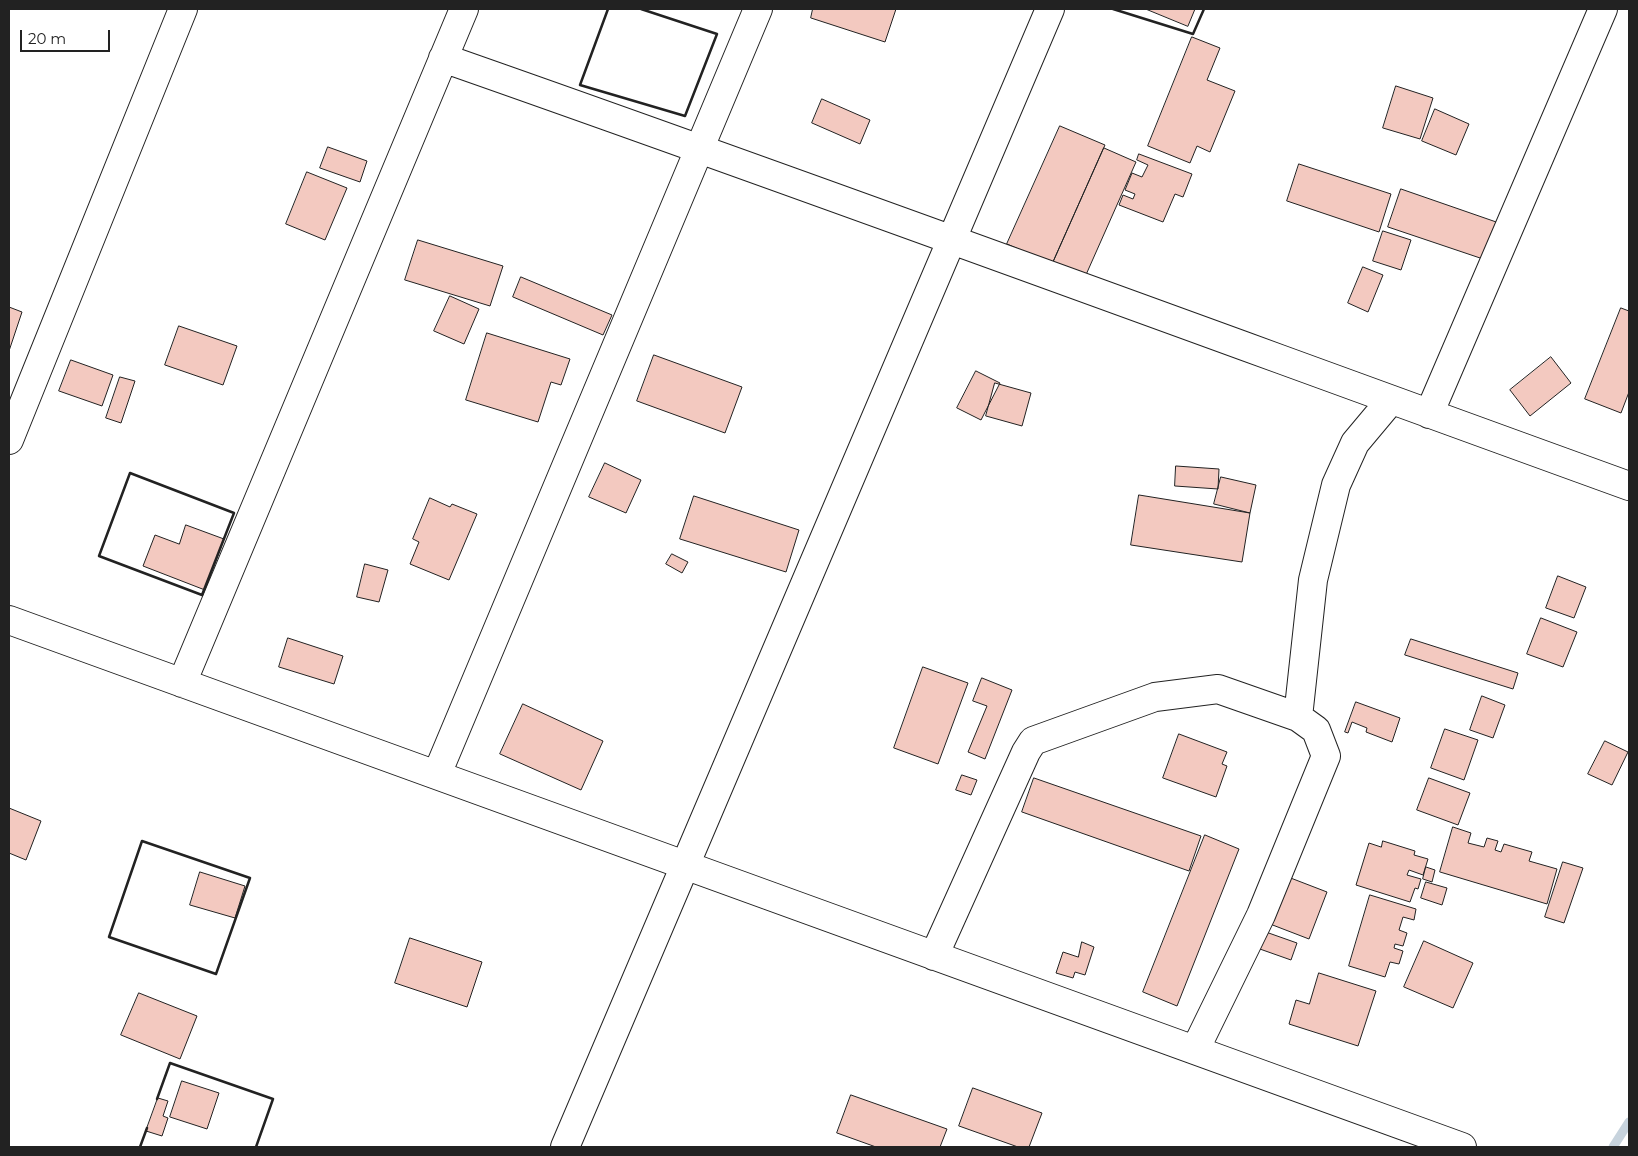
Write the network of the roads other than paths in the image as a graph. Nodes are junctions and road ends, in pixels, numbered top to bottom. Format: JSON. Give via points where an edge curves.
{"nodes":[{"id":1,"x":183,"y":9,"type":"edge"},
{"id":2,"x":464,"y":9,"type":"edge"},
{"id":3,"x":758,"y":9,"type":"edge"},
{"id":4,"x":1050,"y":9,"type":"edge"},
{"id":5,"x":1603,"y":9,"type":"edge"},
{"id":6,"x":443,"y":58,"type":"junction"},
{"id":7,"x":699,"y":148,"type":"junction"},
{"id":8,"x":951,"y":241,"type":"junction"},
{"id":9,"x":1391,"y":400,"type":"junction"},
{"id":10,"x":1429,"y":414,"type":"junction"},
{"id":11,"x":9,"y":440,"type":"edge"},
{"id":12,"x":1629,"y":486,"type":"edge"},
{"id":13,"x":9,"y":620,"type":"edge"},
{"id":14,"x":182,"y":682,"type":"junction"},
{"id":15,"x":1298,"y":717,"type":"junction"},
{"id":16,"x":437,"y":774,"type":"junction"},
{"id":17,"x":685,"y":865,"type":"junction"},
{"id":18,"x":934,"y":956,"type":"junction"},
{"id":19,"x":1195,"y":1050,"type":"junction"},
{"id":20,"x":565,"y":1147,"type":"edge"},
{"id":21,"x":1462,"y":1147,"type":"edge"}],
"edges":[{"from":1,"to":11,"type":"street"},
{"from":2,"to":6,"type":"street"},
{"from":3,"to":7,"type":"street"},
{"from":4,"to":8,"type":"street"},
{"from":5,"to":10,"type":"street"},
{"from":6,"to":7,"type":"street"},
{"from":6,"to":14,"type":"street"},
{"from":7,"to":8,"type":"street"},
{"from":7,"to":16,"type":"street"},
{"from":8,"to":9,"type":"street"},
{"from":8,"to":17,"type":"street"},
{"from":9,"to":10,"type":"street"},
{"from":9,"to":15,"type":"street","via":[[1355,443],[1336,486],[1313,580]]},
{"from":10,"to":12,"type":"street"},
{"from":13,"to":14,"type":"street"},
{"from":14,"to":16,"type":"street"},
{"from":15,"to":18,"type":"street","via":[[1218,689],[1155,697],[1033,741]]},
{"from":15,"to":19,"type":"street","via":[[1316,730],[1326,756],[1261,915]]},
{"from":16,"to":17,"type":"street"},
{"from":17,"to":18,"type":"street"},
{"from":17,"to":20,"type":"street"},
{"from":18,"to":19,"type":"street"},
{"from":19,"to":21,"type":"street"}]}
